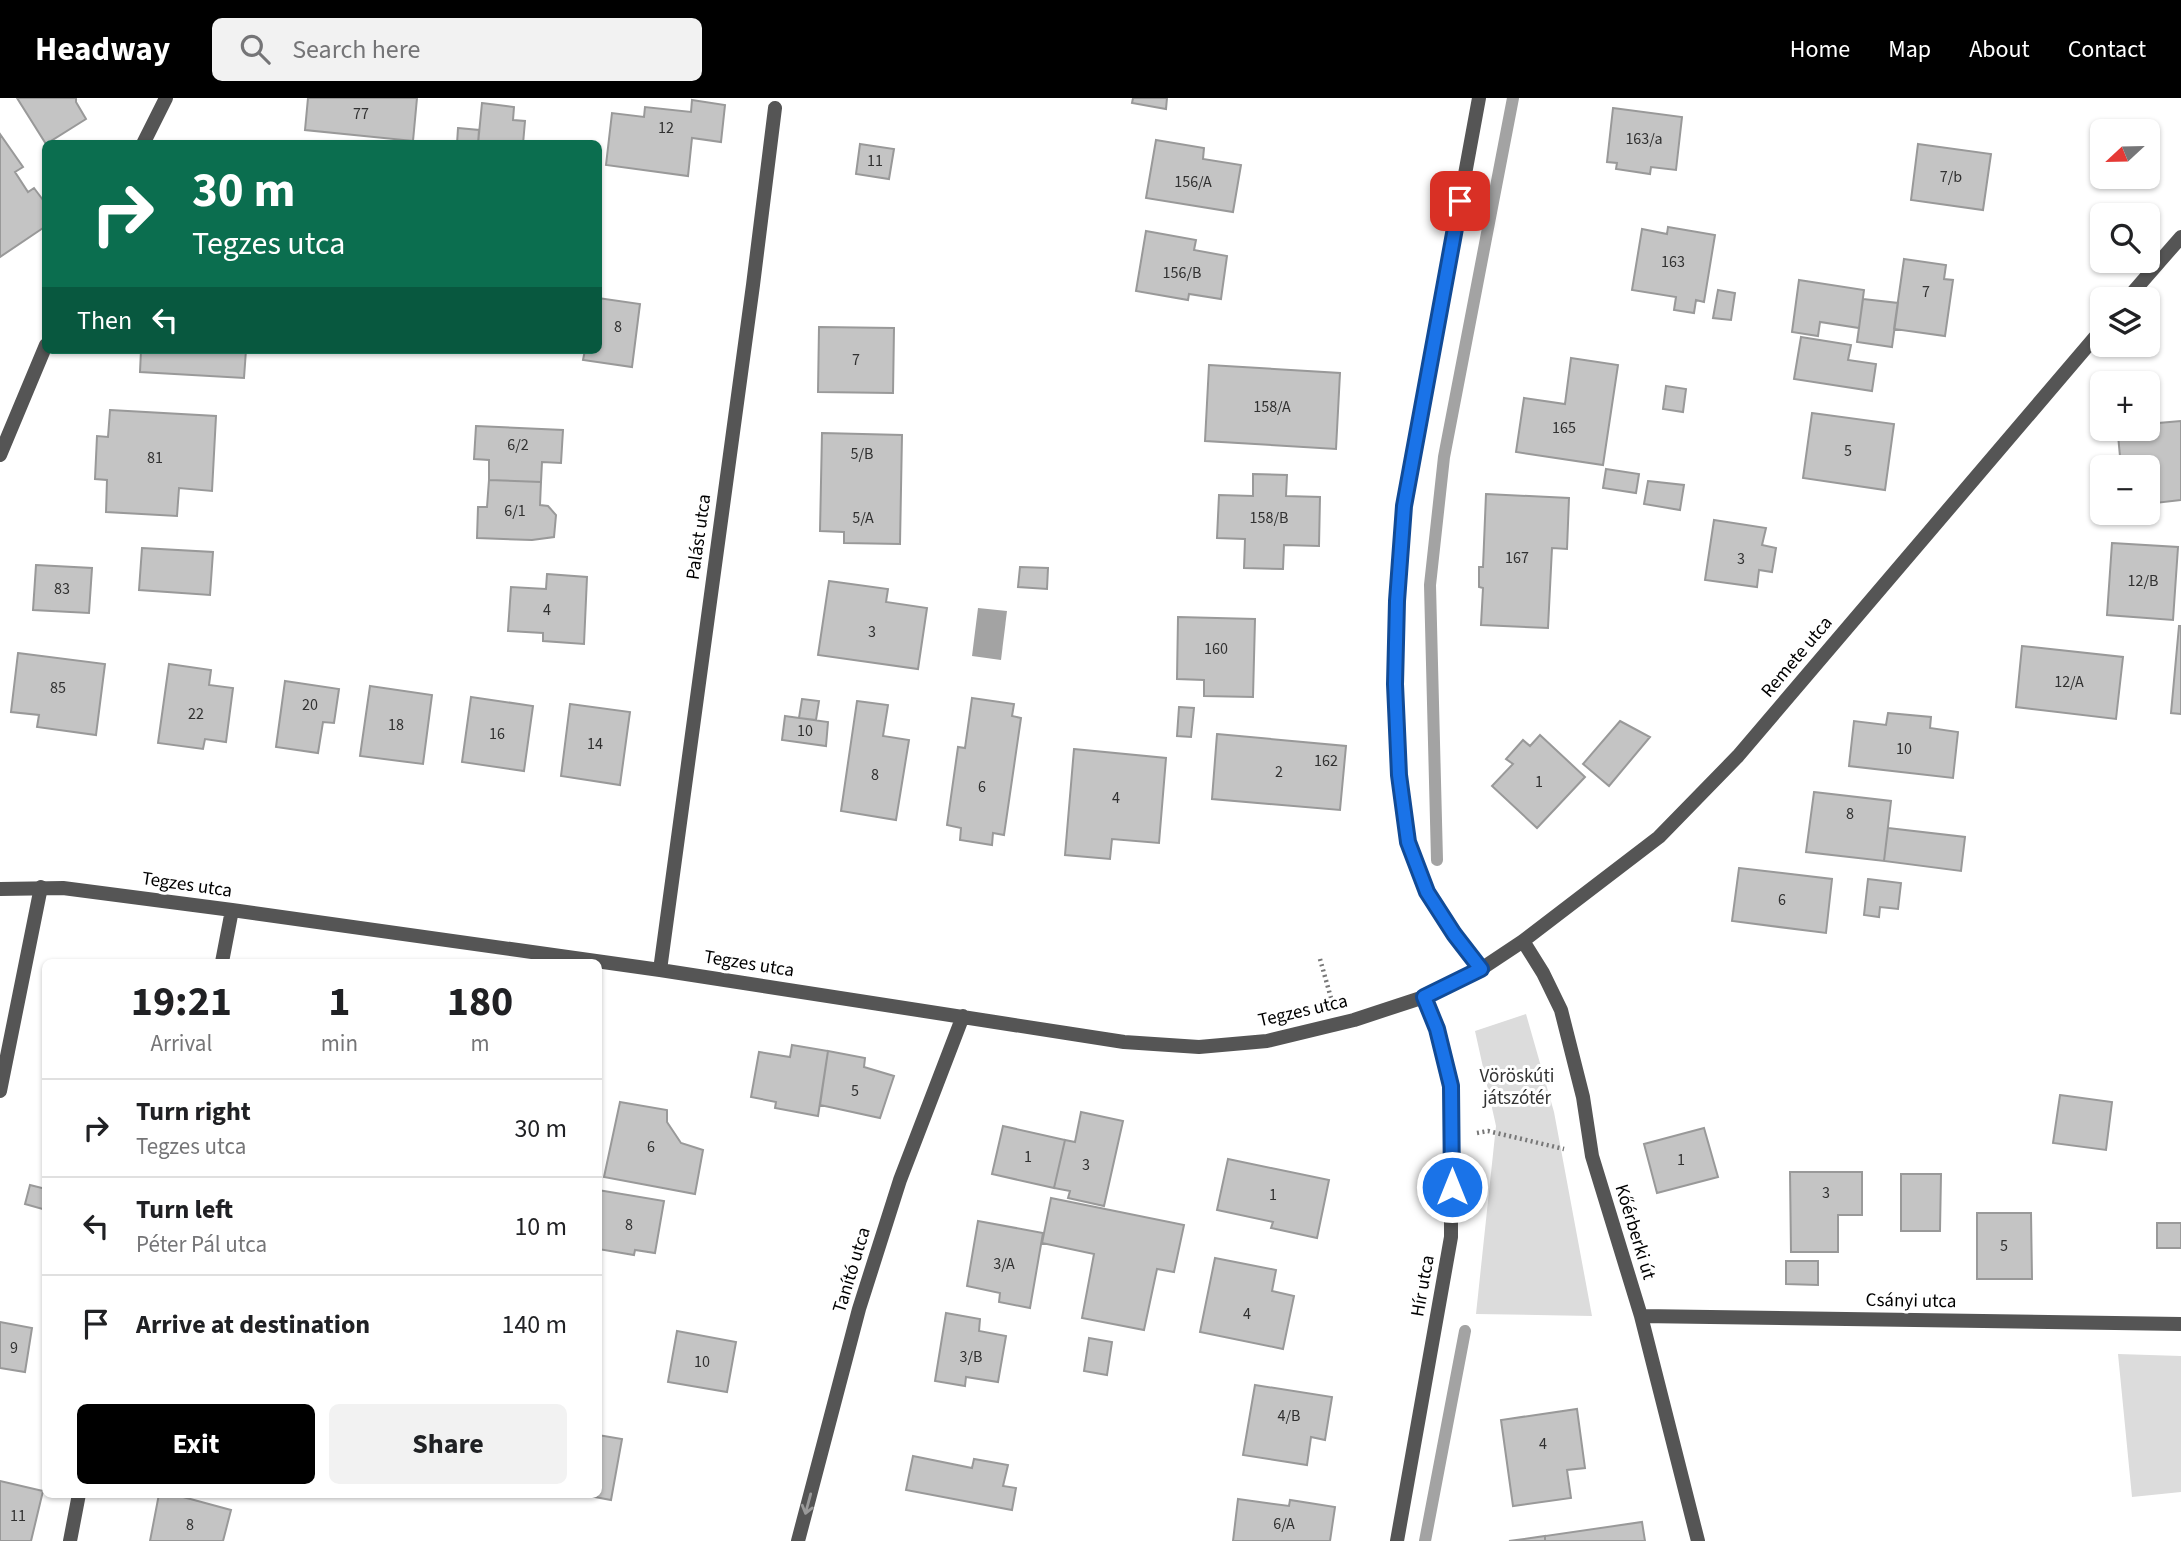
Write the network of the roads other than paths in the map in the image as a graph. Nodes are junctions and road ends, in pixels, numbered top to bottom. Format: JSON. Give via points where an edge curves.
{"nodes":[{"id":1,"x":166,"y":98,"type":"edge"},
{"id":2,"x":1479,"y":98,"type":"edge"},
{"id":3,"x":775,"y":108,"type":"dead end"},
{"id":4,"x":146,"y":140,"type":"edge"},
{"id":5,"x":2181,"y":237,"type":"edge"},
{"id":6,"x":2137,"y":287,"type":"edge"},
{"id":7,"x":2090,"y":343,"type":"edge"},
{"id":8,"x":42,"y":354,"type":"edge"},
{"id":9,"x":0,"y":455,"type":"edge"},
{"id":10,"x":41,"y":887,"type":"junction"},
{"id":11,"x":0,"y":889,"type":"edge"},
{"id":12,"x":232,"y":910,"type":"junction"},
{"id":13,"x":1523,"y":941,"type":"junction"},
{"id":14,"x":223,"y":959,"type":"edge"},
{"id":15,"x":582,"y":959,"type":"edge"},
{"id":16,"x":602,"y":962,"type":"edge"},
{"id":17,"x":1481,"y":969,"type":"junction"},
{"id":18,"x":660,"y":970,"type":"junction"},
{"id":19,"x":1424,"y":997,"type":"junction"},
{"id":20,"x":963,"y":1016,"type":"junction"},
{"id":21,"x":0,"y":1091,"type":"edge"},
{"id":22,"x":1641,"y":1316,"type":"junction"},
{"id":23,"x":2181,"y":1324,"type":"edge"},
{"id":24,"x":78,"y":1498,"type":"edge"},
{"id":25,"x":70,"y":1541,"type":"edge"},
{"id":26,"x":798,"y":1541,"type":"edge"},
{"id":27,"x":1397,"y":1541,"type":"edge"},
{"id":28,"x":1698,"y":1541,"type":"edge"}],
"edges":[{"from":1,"to":4,"type":"street"},
{"from":2,"to":17,"type":"street","via":[[1404,506],[1395,684],[1408,842],[1427,892]]},
{"from":3,"to":18,"type":"street","name":"Palást utca"},
{"from":5,"to":6,"type":"street"},
{"from":7,"to":13,"type":"street","name":"Remete utca","via":[[1738,756],[1659,837]]},
{"from":8,"to":9,"type":"street"},
{"from":10,"to":11,"type":"street","name":"Tegzes utca"},
{"from":10,"to":12,"type":"street","name":"Tegzes utca"},
{"from":10,"to":21,"type":"street"},
{"from":12,"to":14,"type":"street"},
{"from":12,"to":15,"type":"street","name":"Tegzes utca"},
{"from":13,"to":17,"type":"street","name":"Remete utca"},
{"from":13,"to":22,"type":"street","name":"Kőérberki út","via":[[1561,1010],[1592,1156]]},
{"from":16,"to":18,"type":"street","name":"Tegzes utca"},
{"from":17,"to":19,"type":"street","name":"Tegzes utca"},
{"from":18,"to":20,"type":"street","name":"Tegzes utca"},
{"from":19,"to":20,"type":"street","name":"Tegzes utca","via":[[1266,1041],[1199,1047],[1124,1042]]},
{"from":19,"to":27,"type":"street","name":"Hír utca","via":[[1451,1086],[1451,1237]]},
{"from":20,"to":26,"type":"street","name":"Tanító utca","one_way":true,"via":[[900,1180],[859,1309]]},
{"from":22,"to":23,"type":"street","name":"Csányi utca"},
{"from":22,"to":28,"type":"street","name":"Kőérberki út"},
{"from":24,"to":25,"type":"street"}]}
